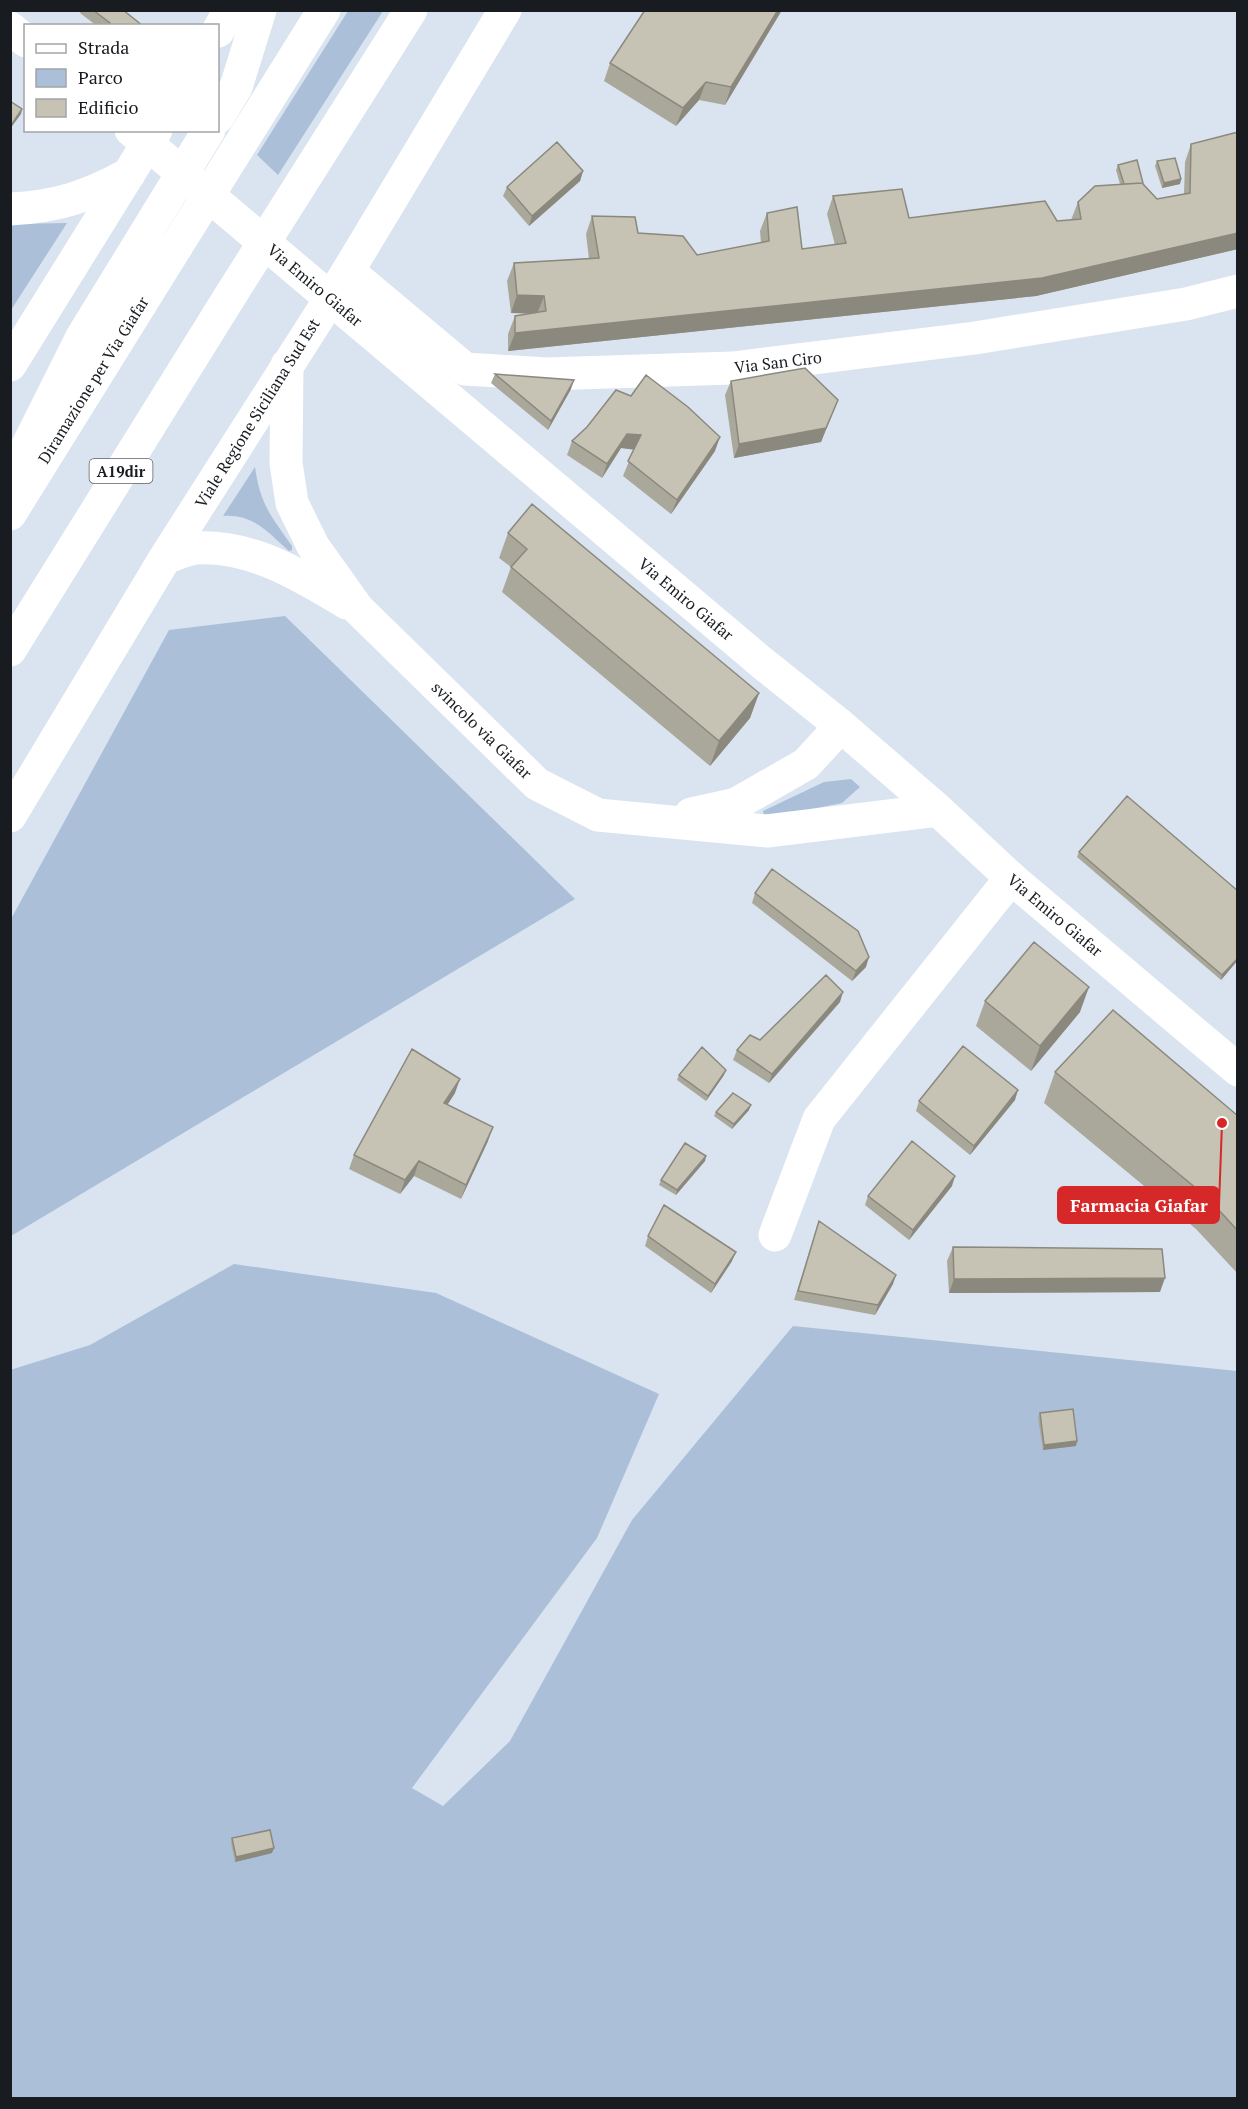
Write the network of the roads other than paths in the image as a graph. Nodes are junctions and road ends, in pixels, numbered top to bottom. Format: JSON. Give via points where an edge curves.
{"nodes":[{"id":1,"x":230,"y":10,"type":"edge"},
{"id":2,"x":260,"y":10,"type":"edge"},
{"id":3,"x":324,"y":10,"type":"edge"},
{"id":4,"x":411,"y":10,"type":"edge"},
{"id":5,"x":505,"y":10,"type":"edge"},
{"id":6,"x":10,"y":28,"type":"edge"},
{"id":7,"x":219,"y":29,"type":"edge"},
{"id":8,"x":24,"y":39,"type":"edge"},
{"id":9,"x":219,"y":115,"type":"edge"},
{"id":10,"x":133,"y":132,"type":"edge"},
{"id":11,"x":155,"y":132,"type":"edge"},
{"id":12,"x":208,"y":132,"type":"edge"},
{"id":13,"x":129,"y":174,"type":"junction"},
{"id":14,"x":10,"y":209,"type":"edge"},
{"id":15,"x":348,"y":271,"type":"junction"},
{"id":16,"x":1238,"y":291,"type":"edge"},
{"id":17,"x":10,"y":365,"type":"edge"},
{"id":18,"x":287,"y":365,"type":"junction"},
{"id":19,"x":10,"y":481,"type":"edge"},
{"id":20,"x":10,"y":514,"type":"edge"},
{"id":21,"x":165,"y":558,"type":"junction"},
{"id":22,"x":358,"y":609,"type":"junction"},
{"id":23,"x":10,"y":650,"type":"edge"},
{"id":24,"x":841,"y":726,"type":"junction"},
{"id":25,"x":938,"y":810,"type":"junction"},
{"id":26,"x":10,"y":816,"type":"edge"},
{"id":27,"x":662,"y":820,"type":"junction"},
{"id":28,"x":1011,"y":878,"type":"junction"},
{"id":29,"x":1238,"y":1070,"type":"edge"},
{"id":30,"x":775,"y":1234,"type":"dead end"}],
"edges":[{"from":1,"to":7,"type":"main road"},
{"from":2,"to":9,"type":"main road","via":[[236,87]]},
{"from":3,"to":20,"type":"main road","name":"Diramazione per Via Giafar"},
{"from":4,"to":23,"type":"main road","number":"A19dir"},
{"from":5,"to":15,"type":"main road","name":"Viale Regione Siciliana Sud Est"},
{"from":6,"to":8,"type":"main road"},
{"from":10,"to":24,"type":"main road","name":"Via Emiro Giafar"},
{"from":11,"to":13,"type":"main road"},
{"from":12,"to":19,"type":"main road","via":[[82,337]]},
{"from":13,"to":14,"type":"main road","via":[[69,201]]},
{"from":13,"to":17,"type":"main road"},
{"from":15,"to":16,"type":"main road","name":"Via San Ciro","via":[[465,369],[546,374],[744,367],[975,338],[1186,304]]},
{"from":15,"to":18,"type":"main road","name":"Viale Regione Siciliana Sud Est"},
{"from":18,"to":21,"type":"main road","name":"Viale Regione Siciliana Sud Est"},
{"from":18,"to":22,"type":"main road","name":"svincolo via Giafar","via":[[286,463],[292,503],[313,546]]},
{"from":21,"to":22,"type":"main road","name":"svincolo via Giafar","via":[[193,548],[230,550],[273,562]]},
{"from":21,"to":26,"type":"main road","name":"Viale Regione Siciliana Sud Est"},
{"from":22,"to":27,"type":"main road","name":"svincolo via Giafar","via":[[537,784],[598,815]]},
{"from":24,"to":25,"type":"main road","name":"Via Emiro Giafar"},
{"from":24,"to":27,"type":"main road","name":"svincolo via Giafar","via":[[806,764],[736,804]]},
{"from":25,"to":27,"type":"main road","name":"svincolo via Giafar","via":[[767,831]]},
{"from":25,"to":28,"type":"main road","name":"Via Emiro Giafar"},
{"from":28,"to":29,"type":"main road","name":"Via Emiro Giafar"},
{"from":28,"to":30,"type":"main road","via":[[819,1119]]}]}
